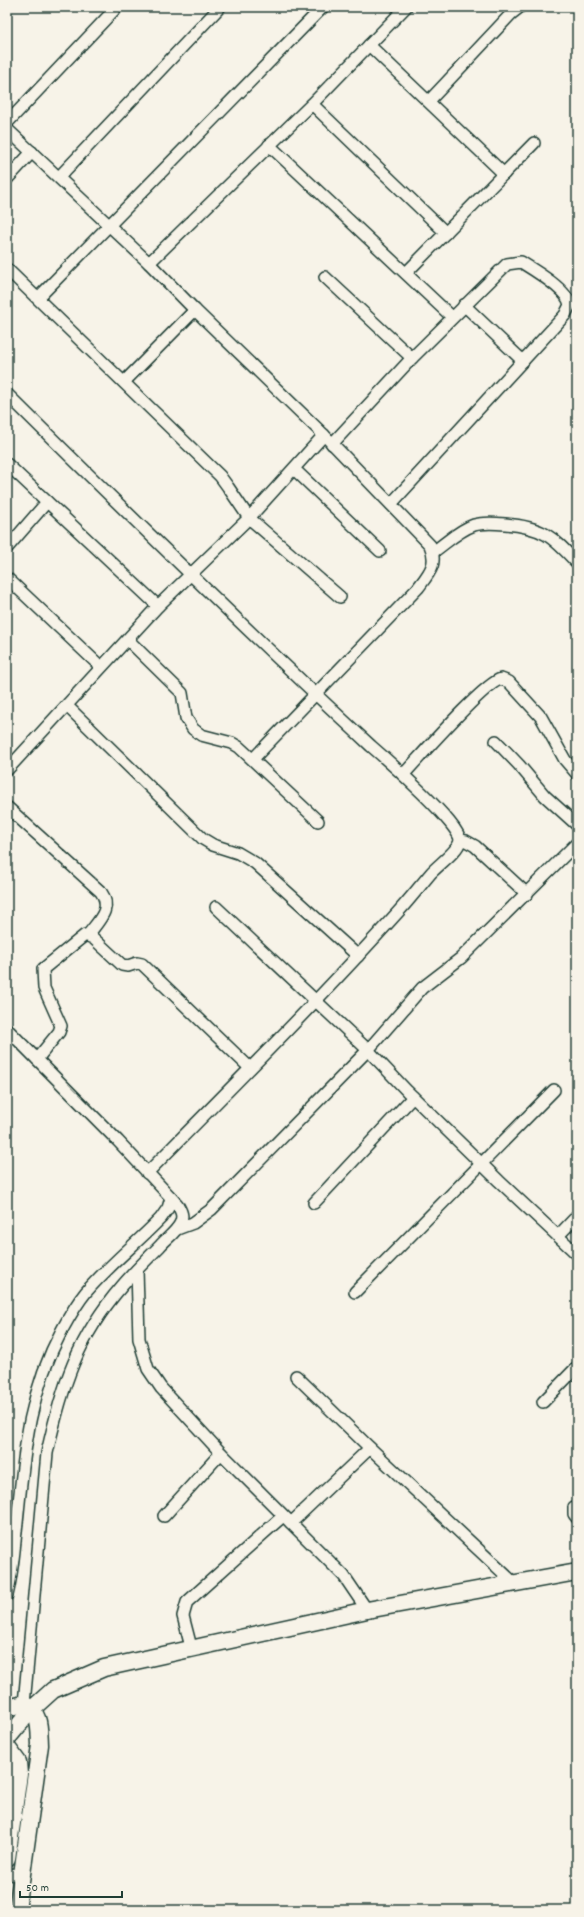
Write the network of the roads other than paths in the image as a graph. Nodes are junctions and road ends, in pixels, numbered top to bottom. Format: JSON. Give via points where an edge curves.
{"nodes":[{"id":1,"x":117,"y":7,"type":"edge"},
{"id":2,"x":220,"y":7,"type":"edge"},
{"id":3,"x":323,"y":7,"type":"edge"},
{"id":4,"x":406,"y":7,"type":"edge"},
{"id":5,"x":520,"y":7,"type":"edge"},
{"id":6,"x":369,"y":45,"type":"junction"},
{"id":7,"x":429,"y":101,"type":"junction"},
{"id":8,"x":312,"y":104,"type":"junction"},
{"id":9,"x":7,"y":123,"type":"edge"},
{"id":10,"x":7,"y":129,"type":"edge"},
{"id":11,"x":534,"y":143,"type":"dead end"},
{"id":12,"x":269,"y":146,"type":"junction"},
{"id":13,"x":32,"y":152,"type":"junction"},
{"id":14,"x":504,"y":174,"type":"junction"},
{"id":15,"x":59,"y":177,"type":"junction"},
{"id":16,"x":7,"y":179,"type":"edge"},
{"id":17,"x":109,"y":226,"type":"junction"},
{"id":18,"x":446,"y":233,"type":"junction"},
{"id":19,"x":149,"y":263,"type":"junction"},
{"id":20,"x":7,"y":269,"type":"edge"},
{"id":21,"x":406,"y":273,"type":"junction"},
{"id":22,"x":325,"y":278,"type":"dead end"},
{"id":23,"x":38,"y":298,"type":"junction"},
{"id":24,"x":464,"y":305,"type":"junction"},
{"id":25,"x":195,"y":310,"type":"junction"},
{"id":26,"x":452,"y":317,"type":"junction"},
{"id":27,"x":412,"y":358,"type":"junction"},
{"id":28,"x":523,"y":361,"type":"junction"},
{"id":29,"x":124,"y":382,"type":"junction"},
{"id":30,"x":7,"y":394,"type":"edge"},
{"id":31,"x":324,"y":435,"type":"junction"},
{"id":32,"x":332,"y":444,"type":"junction"},
{"id":33,"x":7,"y":464,"type":"edge"},
{"id":34,"x":294,"y":469,"type":"junction"},
{"id":35,"x":47,"y":502,"type":"junction"},
{"id":36,"x":391,"y":504,"type":"junction"},
{"id":37,"x":249,"y":518,"type":"junction"},
{"id":38,"x":7,"y":548,"type":"edge"},
{"id":39,"x":380,"y":551,"type":"dead end"},
{"id":40,"x":433,"y":552,"type":"junction"},
{"id":41,"x":577,"y":563,"type":"edge"},
{"id":42,"x":189,"y":574,"type":"junction"},
{"id":43,"x":7,"y":578,"type":"edge"},
{"id":44,"x":340,"y":597,"type":"dead end"},
{"id":45,"x":158,"y":606,"type":"junction"},
{"id":46,"x":128,"y":640,"type":"junction"},
{"id":47,"x":101,"y":667,"type":"junction"},
{"id":48,"x":316,"y":694,"type":"junction"},
{"id":49,"x":67,"y":706,"type":"junction"},
{"id":50,"x":496,"y":741,"type":"dead end"},
{"id":51,"x":253,"y":759,"type":"junction"},
{"id":52,"x":7,"y":770,"type":"edge"},
{"id":53,"x":577,"y":774,"type":"edge"},
{"id":54,"x":403,"y":775,"type":"junction"},
{"id":55,"x":7,"y":807,"type":"edge"},
{"id":56,"x":318,"y":821,"type":"dead end"},
{"id":57,"x":577,"y":825,"type":"edge"},
{"id":58,"x":460,"y":840,"type":"junction"},
{"id":59,"x":577,"y":843,"type":"edge"},
{"id":60,"x":527,"y":894,"type":"junction"},
{"id":61,"x":216,"y":908,"type":"dead end"},
{"id":62,"x":88,"y":935,"type":"junction"},
{"id":63,"x":358,"y":956,"type":"junction"},
{"id":64,"x":314,"y":1001,"type":"junction"},
{"id":65,"x":7,"y":1029,"type":"edge"},
{"id":66,"x":368,"y":1050,"type":"junction"},
{"id":67,"x":36,"y":1059,"type":"junction"},
{"id":68,"x":250,"y":1068,"type":"junction"},
{"id":69,"x":554,"y":1090,"type":"dead end"},
{"id":70,"x":413,"y":1097,"type":"junction"},
{"id":71,"x":481,"y":1164,"type":"junction"},
{"id":72,"x":147,"y":1173,"type":"junction"},
{"id":73,"x":171,"y":1198,"type":"junction"},
{"id":74,"x":314,"y":1203,"type":"dead end"},
{"id":75,"x":577,"y":1216,"type":"edge"},
{"id":76,"x":177,"y":1228,"type":"junction"},
{"id":77,"x":558,"y":1236,"type":"junction"},
{"id":78,"x":577,"y":1254,"type":"edge"},
{"id":79,"x":137,"y":1270,"type":"junction"},
{"id":80,"x":355,"y":1292,"type":"dead end"},
{"id":81,"x":577,"y":1367,"type":"edge"},
{"id":82,"x":296,"y":1376,"type":"dead end"},
{"id":83,"x":543,"y":1402,"type":"dead end"},
{"id":84,"x":370,"y":1448,"type":"junction"},
{"id":85,"x":221,"y":1453,"type":"junction"},
{"id":86,"x":574,"y":1507,"type":"dead end"},
{"id":87,"x":164,"y":1516,"type":"dead end"},
{"id":88,"x":577,"y":1518,"type":"edge"},
{"id":89,"x":287,"y":1519,"type":"junction"},
{"id":90,"x":577,"y":1572,"type":"edge"},
{"id":91,"x":514,"y":1583,"type":"junction"},
{"id":92,"x":7,"y":1595,"type":"edge"},
{"id":93,"x":367,"y":1610,"type":"junction"},
{"id":94,"x":191,"y":1647,"type":"junction"},
{"id":95,"x":28,"y":1706,"type":"junction"},
{"id":96,"x":7,"y":1708,"type":"edge"},
{"id":97,"x":7,"y":1739,"type":"edge"},
{"id":98,"x":7,"y":1747,"type":"edge"},
{"id":99,"x":7,"y":1858,"type":"edge"},
{"id":100,"x":14,"y":1874,"type":"edge"},
{"id":101,"x":17,"y":1910,"type":"edge"}],
"edges":[{"from":1,"to":9,"type":"street"},
{"from":2,"to":15,"type":"street"},
{"from":3,"to":17,"type":"street"},
{"from":4,"to":6,"type":"street"},
{"from":5,"to":7,"type":"street"},
{"from":6,"to":7,"type":"street"},
{"from":6,"to":8,"type":"street"},
{"from":7,"to":14,"type":"street"},
{"from":8,"to":12,"type":"street"},
{"from":8,"to":18,"type":"street"},
{"from":10,"to":13,"type":"street"},
{"from":11,"to":14,"type":"street"},
{"from":12,"to":19,"type":"street"},
{"from":12,"to":21,"type":"street"},
{"from":13,"to":15,"type":"street"},
{"from":13,"to":16,"type":"street"},
{"from":14,"to":18,"type":"street"},
{"from":15,"to":17,"type":"street"},
{"from":17,"to":19,"type":"street"},
{"from":17,"to":23,"type":"street"},
{"from":18,"to":21,"type":"street"},
{"from":19,"to":25,"type":"street"},
{"from":20,"to":23,"type":"street"},
{"from":21,"to":26,"type":"street"},
{"from":22,"to":27,"type":"street"},
{"from":23,"to":29,"type":"street"},
{"from":24,"to":26,"type":"street"},
{"from":24,"to":28,"type":"street"},
{"from":24,"to":28,"type":"street","via":[[503,268],[514,262],[521,262],[554,285],[569,302],[569,309]]},
{"from":25,"to":29,"type":"street"},
{"from":25,"to":31,"type":"street"},
{"from":26,"to":27,"type":"street"},
{"from":27,"to":32,"type":"street"},
{"from":28,"to":36,"type":"street"},
{"from":29,"to":37,"type":"street","via":[[224,482]]},
{"from":30,"to":42,"type":"street"},
{"from":31,"to":32,"type":"street"},
{"from":31,"to":34,"type":"street"},
{"from":32,"to":36,"type":"street"},
{"from":33,"to":35,"type":"street"},
{"from":34,"to":37,"type":"street"},
{"from":34,"to":39,"type":"street"},
{"from":35,"to":38,"type":"street"},
{"from":35,"to":45,"type":"street"},
{"from":36,"to":40,"type":"street","via":[[430,544]]},
{"from":37,"to":42,"type":"street"},
{"from":37,"to":44,"type":"street"},
{"from":40,"to":41,"type":"street","via":[[474,525],[502,524],[525,526],[547,534]]},
{"from":40,"to":48,"type":"street","via":[[432,567],[418,588]]},
{"from":42,"to":45,"type":"street"},
{"from":42,"to":48,"type":"street"},
{"from":43,"to":47,"type":"street"},
{"from":45,"to":46,"type":"street"},
{"from":46,"to":47,"type":"street"},
{"from":46,"to":51,"type":"street","via":[[182,693],[186,718],[193,729],[201,735],[232,743]]},
{"from":47,"to":49,"type":"street"},
{"from":48,"to":51,"type":"street"},
{"from":48,"to":54,"type":"street"},
{"from":49,"to":52,"type":"street"},
{"from":49,"to":63,"type":"street","via":[[203,839],[255,863]]},
{"from":50,"to":57,"type":"street","via":[[546,796]]},
{"from":51,"to":56,"type":"street"},
{"from":53,"to":54,"type":"street","via":[[565,760],[542,717],[510,682],[501,679],[492,683]]},
{"from":54,"to":58,"type":"street","via":[[455,827]]},
{"from":55,"to":62,"type":"street","via":[[105,898],[105,911]]},
{"from":58,"to":60,"type":"street","via":[[466,840],[474,846]]},
{"from":58,"to":63,"type":"street","via":[[454,850]]},
{"from":59,"to":60,"type":"street"},
{"from":60,"to":66,"type":"street","via":[[461,958],[422,988]]},
{"from":61,"to":64,"type":"street"},
{"from":62,"to":67,"type":"street","via":[[44,968],[44,988],[61,1026],[59,1032]]},
{"from":62,"to":68,"type":"street","via":[[122,965],[142,964]]},
{"from":63,"to":64,"type":"street"},
{"from":64,"to":66,"type":"street"},
{"from":64,"to":68,"type":"street"},
{"from":65,"to":67,"type":"street"},
{"from":66,"to":70,"type":"street"},
{"from":66,"to":76,"type":"street","via":[[212,1209],[193,1223]]},
{"from":67,"to":72,"type":"street"},
{"from":68,"to":72,"type":"street"},
{"from":69,"to":71,"type":"street"},
{"from":70,"to":71,"type":"street"},
{"from":70,"to":74,"type":"street"},
{"from":71,"to":77,"type":"street"},
{"from":71,"to":80,"type":"street"},
{"from":72,"to":73,"type":"street"},
{"from":73,"to":76,"type":"street","via":[[182,1211]]},
{"from":73,"to":92,"type":"street","via":[[161,1218],[86,1293],[52,1348],[30,1416]]},
{"from":75,"to":77,"type":"street"},
{"from":76,"to":79,"type":"street"},
{"from":77,"to":78,"type":"street"},
{"from":79,"to":85,"type":"street","via":[[139,1339],[148,1369],[161,1388]]},
{"from":79,"to":95,"type":"street","via":[[98,1316],[83,1340],[55,1417],[43,1489]]},
{"from":81,"to":83,"type":"street"},
{"from":82,"to":84,"type":"street"},
{"from":84,"to":89,"type":"street"},
{"from":84,"to":91,"type":"street"},
{"from":85,"to":87,"type":"street"},
{"from":85,"to":89,"type":"street"},
{"from":86,"to":88,"type":"street"},
{"from":89,"to":93,"type":"street","via":[[344,1576]]},
{"from":89,"to":94,"type":"street","via":[[187,1602],[183,1616]]},
{"from":90,"to":91,"type":"street"},
{"from":91,"to":93,"type":"street"},
{"from":93,"to":94,"type":"street"},
{"from":94,"to":95,"type":"street","via":[[104,1668],[53,1690]]},
{"from":95,"to":96,"type":"street"},
{"from":95,"to":97,"type":"street"},
{"from":95,"to":100,"type":"street","via":[[36,1713],[40,1745]]},
{"from":98,"to":99,"type":"street","via":[[18,1762],[19,1774]]},
{"from":100,"to":101,"type":"street"}]}
